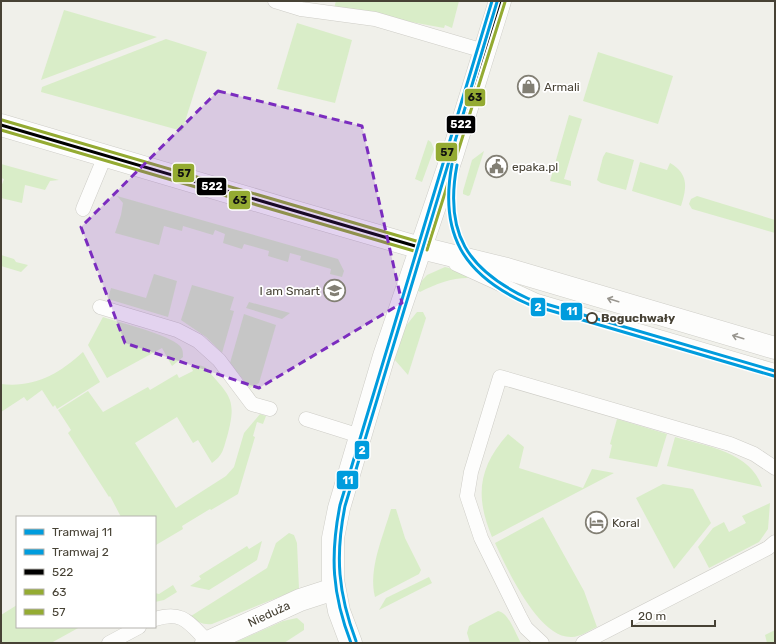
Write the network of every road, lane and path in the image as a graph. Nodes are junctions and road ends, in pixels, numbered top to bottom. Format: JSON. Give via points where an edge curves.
{"nodes":[{"id":1,"x":275,"y":1,"type":"edge"},
{"id":2,"x":500,"y":1,"type":"edge"},
{"id":3,"x":484,"y":51,"type":"junction"},
{"id":4,"x":1,"y":125,"type":"edge"},
{"id":5,"x":105,"y":156,"type":"junction"},
{"id":6,"x":82,"y":209,"type":"dead end"},
{"id":7,"x":422,"y":248,"type":"junction"},
{"id":8,"x":100,"y":307,"type":"dead end"},
{"id":9,"x":775,"y":348,"type":"edge"},
{"id":10,"x":775,"y":372,"type":"edge"},
{"id":11,"x":270,"y":409,"type":"dead end"},
{"id":12,"x":306,"y":419,"type":"dead end"},
{"id":13,"x":360,"y":436,"type":"junction"},
{"id":14,"x":775,"y":468,"type":"edge"},
{"id":15,"x":775,"y":542,"type":"edge"},
{"id":16,"x":334,"y":589,"type":"junction"},
{"id":17,"x":156,"y":619,"type":"edge"},
{"id":18,"x":137,"y":628,"type":"edge"},
{"id":19,"x":207,"y":642,"type":"edge"},
{"id":20,"x":109,"y":643,"type":"edge"},
{"id":21,"x":351,"y":643,"type":"edge"},
{"id":22,"x":542,"y":643,"type":"edge"},
{"id":23,"x":583,"y":643,"type":"edge"}],
"edges":[{"from":1,"to":3,"type":"lane","via":[[301,9],[376,19]]},
{"from":2,"to":3,"type":"street"},
{"from":3,"to":7,"type":"street"},
{"from":4,"to":5,"type":"street"},
{"from":5,"to":6,"type":"lane"},
{"from":5,"to":7,"type":"street"},
{"from":9,"to":7,"type":"street","one_way":true,"via":[[507,269]]},
{"from":7,"to":10,"type":"lane","via":[[537,301]]},
{"from":7,"to":13,"type":"street","via":[[384,356]]},
{"from":8,"to":11,"type":"lane","via":[[177,330],[188,336],[219,360],[252,404]]},
{"from":12,"to":13,"type":"lane"},
{"from":13,"to":16,"type":"street","via":[[334,530]]},
{"from":14,"to":22,"type":"lane","via":[[754,454],[730,444],[500,377],[466,496],[474,523],[520,618],[526,628]]},
{"from":15,"to":23,"type":"lane","via":[[768,548]]},
{"from":16,"to":19,"type":"street","name":"Nieduża","via":[[300,600]]},
{"from":16,"to":21,"type":"street","via":[[341,618]]},
{"from":17,"to":19,"type":"lane","via":[[172,615],[181,617]]},
{"from":18,"to":20,"type":"lane"}]}
